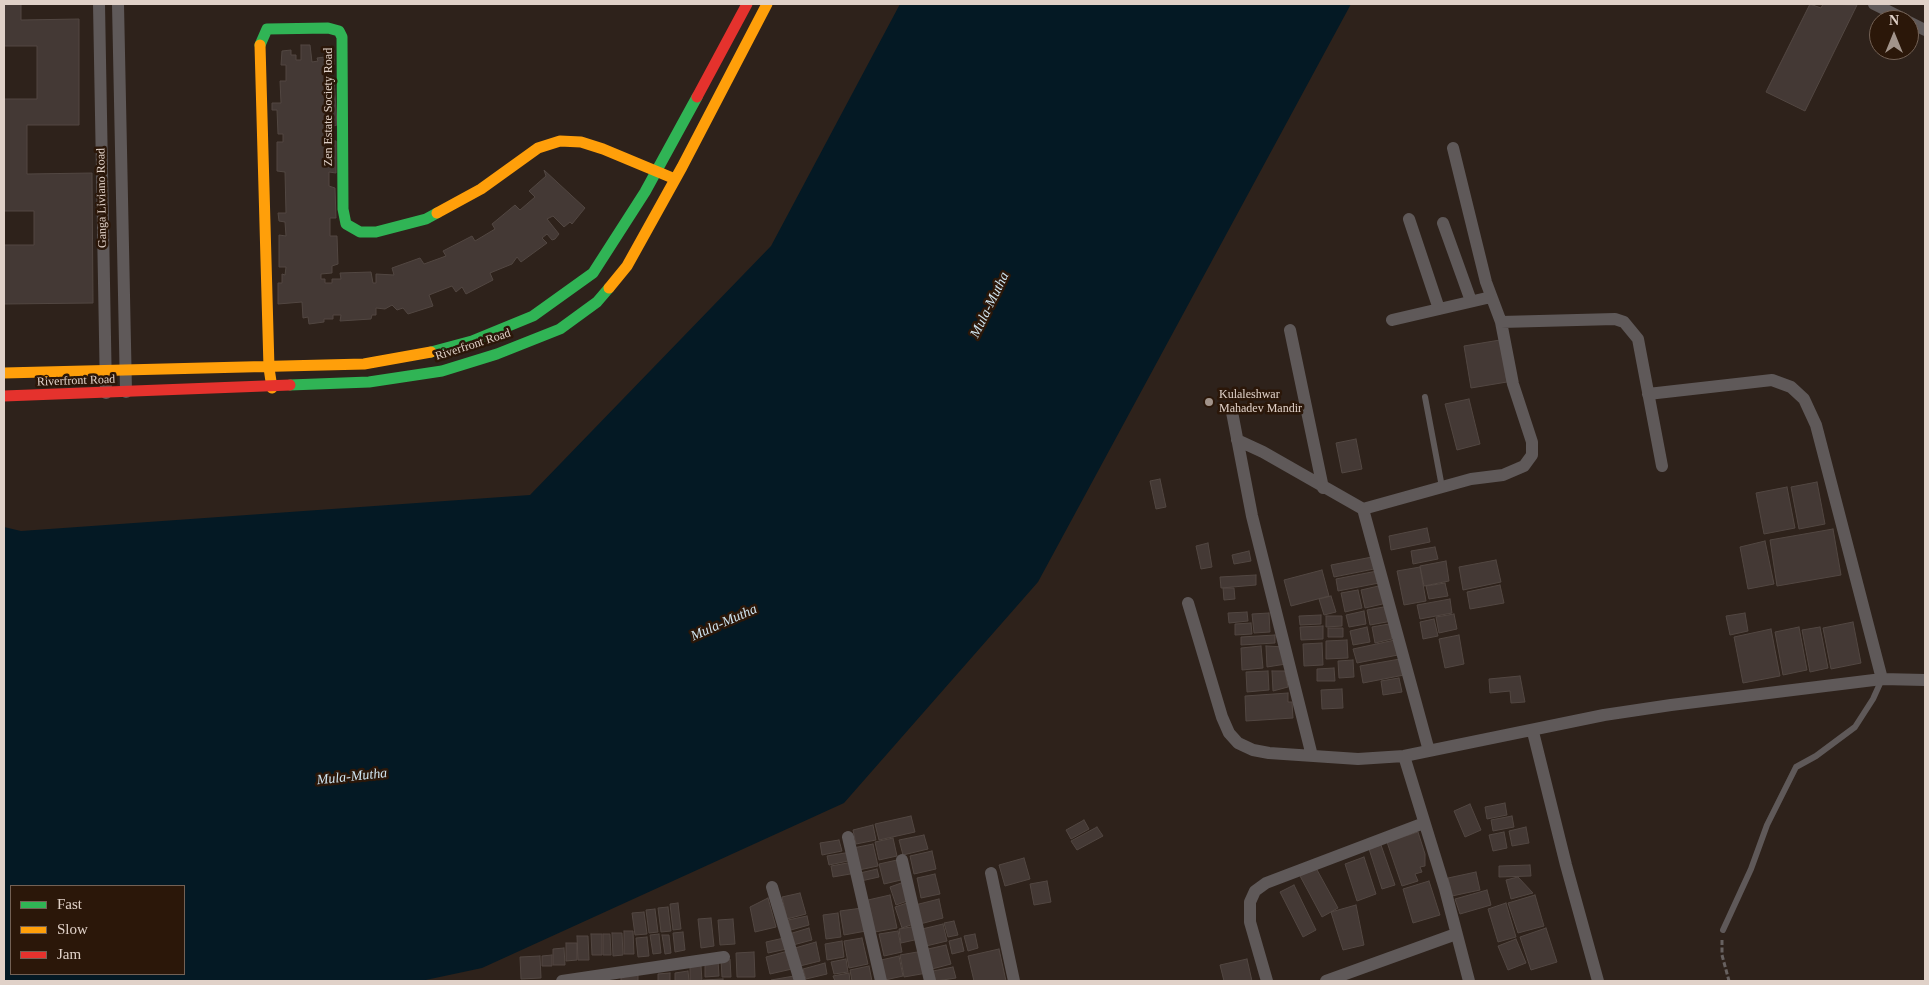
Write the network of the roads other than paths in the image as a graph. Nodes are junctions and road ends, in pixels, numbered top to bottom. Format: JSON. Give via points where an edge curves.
{"nodes":[{"id":1,"x":99,"y":4,"type":"edge"},
{"id":2,"x":118,"y":4,"type":"edge"},
{"id":3,"x":747,"y":4,"type":"edge"},
{"id":4,"x":767,"y":4,"type":"edge"},
{"id":5,"x":1874,"y":4,"type":"edge"},
{"id":6,"x":1886,"y":10,"type":"edge"},
{"id":7,"x":741,"y":15,"type":"junction"},
{"id":8,"x":756,"y":24,"type":"junction"},
{"id":9,"x":1453,"y":148,"type":"dead end"},
{"id":10,"x":657,"y":170,"type":"junction"},
{"id":11,"x":675,"y":179,"type":"junction"},
{"id":12,"x":1409,"y":219,"type":"dead end"},
{"id":13,"x":1443,"y":223,"type":"dead end"},
{"id":14,"x":1490,"y":296,"type":"junction"},
{"id":15,"x":1472,"y":301,"type":"junction"},
{"id":16,"x":1439,"y":309,"type":"junction"},
{"id":17,"x":1392,"y":320,"type":"dead end"},
{"id":18,"x":1501,"y":322,"type":"junction"},
{"id":19,"x":1290,"y":330,"type":"dead end"},
{"id":20,"x":269,"y":368,"type":"junction"},
{"id":21,"x":105,"y":370,"type":"junction"},
{"id":22,"x":126,"y":371,"type":"junction"},
{"id":23,"x":4,"y":373,"type":"edge"},
{"id":24,"x":272,"y":388,"type":"junction"},
{"id":25,"x":126,"y":392,"type":"junction"},
{"id":26,"x":106,"y":393,"type":"junction"},
{"id":27,"x":1648,"y":394,"type":"junction"},
{"id":28,"x":4,"y":396,"type":"edge"},
{"id":29,"x":1425,"y":397,"type":"dead end"},
{"id":30,"x":1232,"y":412,"type":"dead end"},
{"id":31,"x":1237,"y":440,"type":"junction"},
{"id":32,"x":1662,"y":466,"type":"dead end"},
{"id":33,"x":1442,"y":487,"type":"junction"},
{"id":34,"x":1323,"y":488,"type":"junction"},
{"id":35,"x":1363,"y":509,"type":"junction"},
{"id":36,"x":1188,"y":603,"type":"dead end"},
{"id":37,"x":1882,"y":679,"type":"junction"},
{"id":38,"x":1925,"y":680,"type":"edge"},
{"id":39,"x":1533,"y":732,"type":"junction"},
{"id":40,"x":1428,"y":751,"type":"junction"},
{"id":41,"x":1312,"y":756,"type":"junction"},
{"id":42,"x":1404,"y":756,"type":"junction"},
{"id":43,"x":1424,"y":822,"type":"junction"},
{"id":44,"x":848,"y":837,"type":"dead end"},
{"id":45,"x":902,"y":860,"type":"dead end"},
{"id":46,"x":991,"y":873,"type":"dead end"},
{"id":47,"x":772,"y":887,"type":"dead end"},
{"id":48,"x":1723,"y":930,"type":"road end"},
{"id":49,"x":1456,"y":934,"type":"junction"},
{"id":50,"x":724,"y":957,"type":"dead end"},
{"id":51,"x":1343,"y":978,"type":"edge"},
{"id":52,"x":562,"y":981,"type":"edge"},
{"id":53,"x":800,"y":981,"type":"edge"},
{"id":54,"x":881,"y":981,"type":"edge"},
{"id":55,"x":930,"y":981,"type":"edge"},
{"id":56,"x":1014,"y":981,"type":"edge"},
{"id":57,"x":1267,"y":981,"type":"edge"},
{"id":58,"x":1326,"y":981,"type":"edge"},
{"id":59,"x":1469,"y":981,"type":"edge"},
{"id":60,"x":1598,"y":981,"type":"edge"}],
"edges":[{"from":1,"to":21,"type":"street","name":"Ganga Liviano Road"},
{"from":2,"to":22,"type":"street","name":"Ganga Liviano Road"},
{"from":3,"to":7,"type":"street","name":"Riverfront Road"},
{"from":4,"to":8,"type":"street","name":"Riverfront Road"},
{"from":5,"to":6,"type":"street"},
{"from":7,"to":8,"type":"street"},
{"from":7,"to":10,"type":"street","name":"Riverfront Road"},
{"from":8,"to":11,"type":"street","name":"Riverfront Road"},
{"from":9,"to":14,"type":"street"},
{"from":10,"to":11,"type":"street"},
{"from":10,"to":20,"type":"street","name":"Riverfront Road","via":[[593,272],[533,316],[472,341],[415,357],[364,364]]},
{"from":10,"to":20,"type":"street","name":"Zen Estate Society Road","via":[[581,142],[551,142],[480,189],[426,219],[376,232],[356,230],[346,224],[343,208],[343,42],[340,34],[328,28],[267,29],[260,46]]},
{"from":11,"to":24,"type":"street","name":"Riverfront Road","via":[[627,266],[598,302],[560,329],[442,371],[369,382]]},
{"from":12,"to":16,"type":"street"},
{"from":13,"to":15,"type":"street"},
{"from":14,"to":15,"type":"street"},
{"from":14,"to":18,"type":"street"},
{"from":15,"to":16,"type":"street"},
{"from":16,"to":17,"type":"street"},
{"from":18,"to":27,"type":"street","via":[[1615,319],[1624,322],[1638,339]]},
{"from":18,"to":33,"type":"street","via":[[1513,384],[1532,442],[1532,455],[1524,466],[1503,475]]},
{"from":19,"to":34,"type":"street"},
{"from":20,"to":22,"type":"street","name":"Riverfront Road"},
{"from":20,"to":24,"type":"street"},
{"from":21,"to":22,"type":"street","name":"Riverfront Road"},
{"from":21,"to":23,"type":"street","name":"Riverfront Road"},
{"from":21,"to":26,"type":"street","name":"Ganga Liviano Road"},
{"from":22,"to":25,"type":"street","name":"Ganga Liviano Road"},
{"from":24,"to":25,"type":"street","name":"Riverfront Road"},
{"from":25,"to":26,"type":"street","name":"Riverfront Road"},
{"from":26,"to":28,"type":"street","name":"Riverfront Road"},
{"from":27,"to":32,"type":"street"},
{"from":27,"to":37,"type":"street","via":[[1772,380],[1791,387],[1804,399],[1816,425]]},
{"from":29,"to":33,"type":"lane"},
{"from":30,"to":31,"type":"street"},
{"from":31,"to":34,"type":"street"},
{"from":31,"to":41,"type":"street","via":[[1252,516]]},
{"from":33,"to":35,"type":"street"},
{"from":34,"to":35,"type":"street"},
{"from":35,"to":40,"type":"street"},
{"from":36,"to":41,"type":"street","via":[[1229,733],[1238,743],[1252,750]]},
{"from":37,"to":38,"type":"street"},
{"from":37,"to":39,"type":"street","via":[[1661,706],[1604,715]]},
{"from":37,"to":48,"type":"lane","via":[[1855,726],[1816,756],[1796,766],[1767,825]]},
{"from":39,"to":40,"type":"street"},
{"from":39,"to":60,"type":"street"},
{"from":40,"to":42,"type":"street"},
{"from":41,"to":42,"type":"street","via":[[1358,759]]},
{"from":42,"to":43,"type":"street"},
{"from":43,"to":49,"type":"street"},
{"from":43,"to":57,"type":"street","via":[[1266,883],[1255,891],[1250,902],[1250,922]]},
{"from":44,"to":54,"type":"street"},
{"from":45,"to":55,"type":"street"},
{"from":46,"to":56,"type":"street"},
{"from":47,"to":53,"type":"street"},
{"from":49,"to":51,"type":"street"},
{"from":49,"to":59,"type":"street"},
{"from":50,"to":52,"type":"street"},
{"from":51,"to":58,"type":"street"}]}
